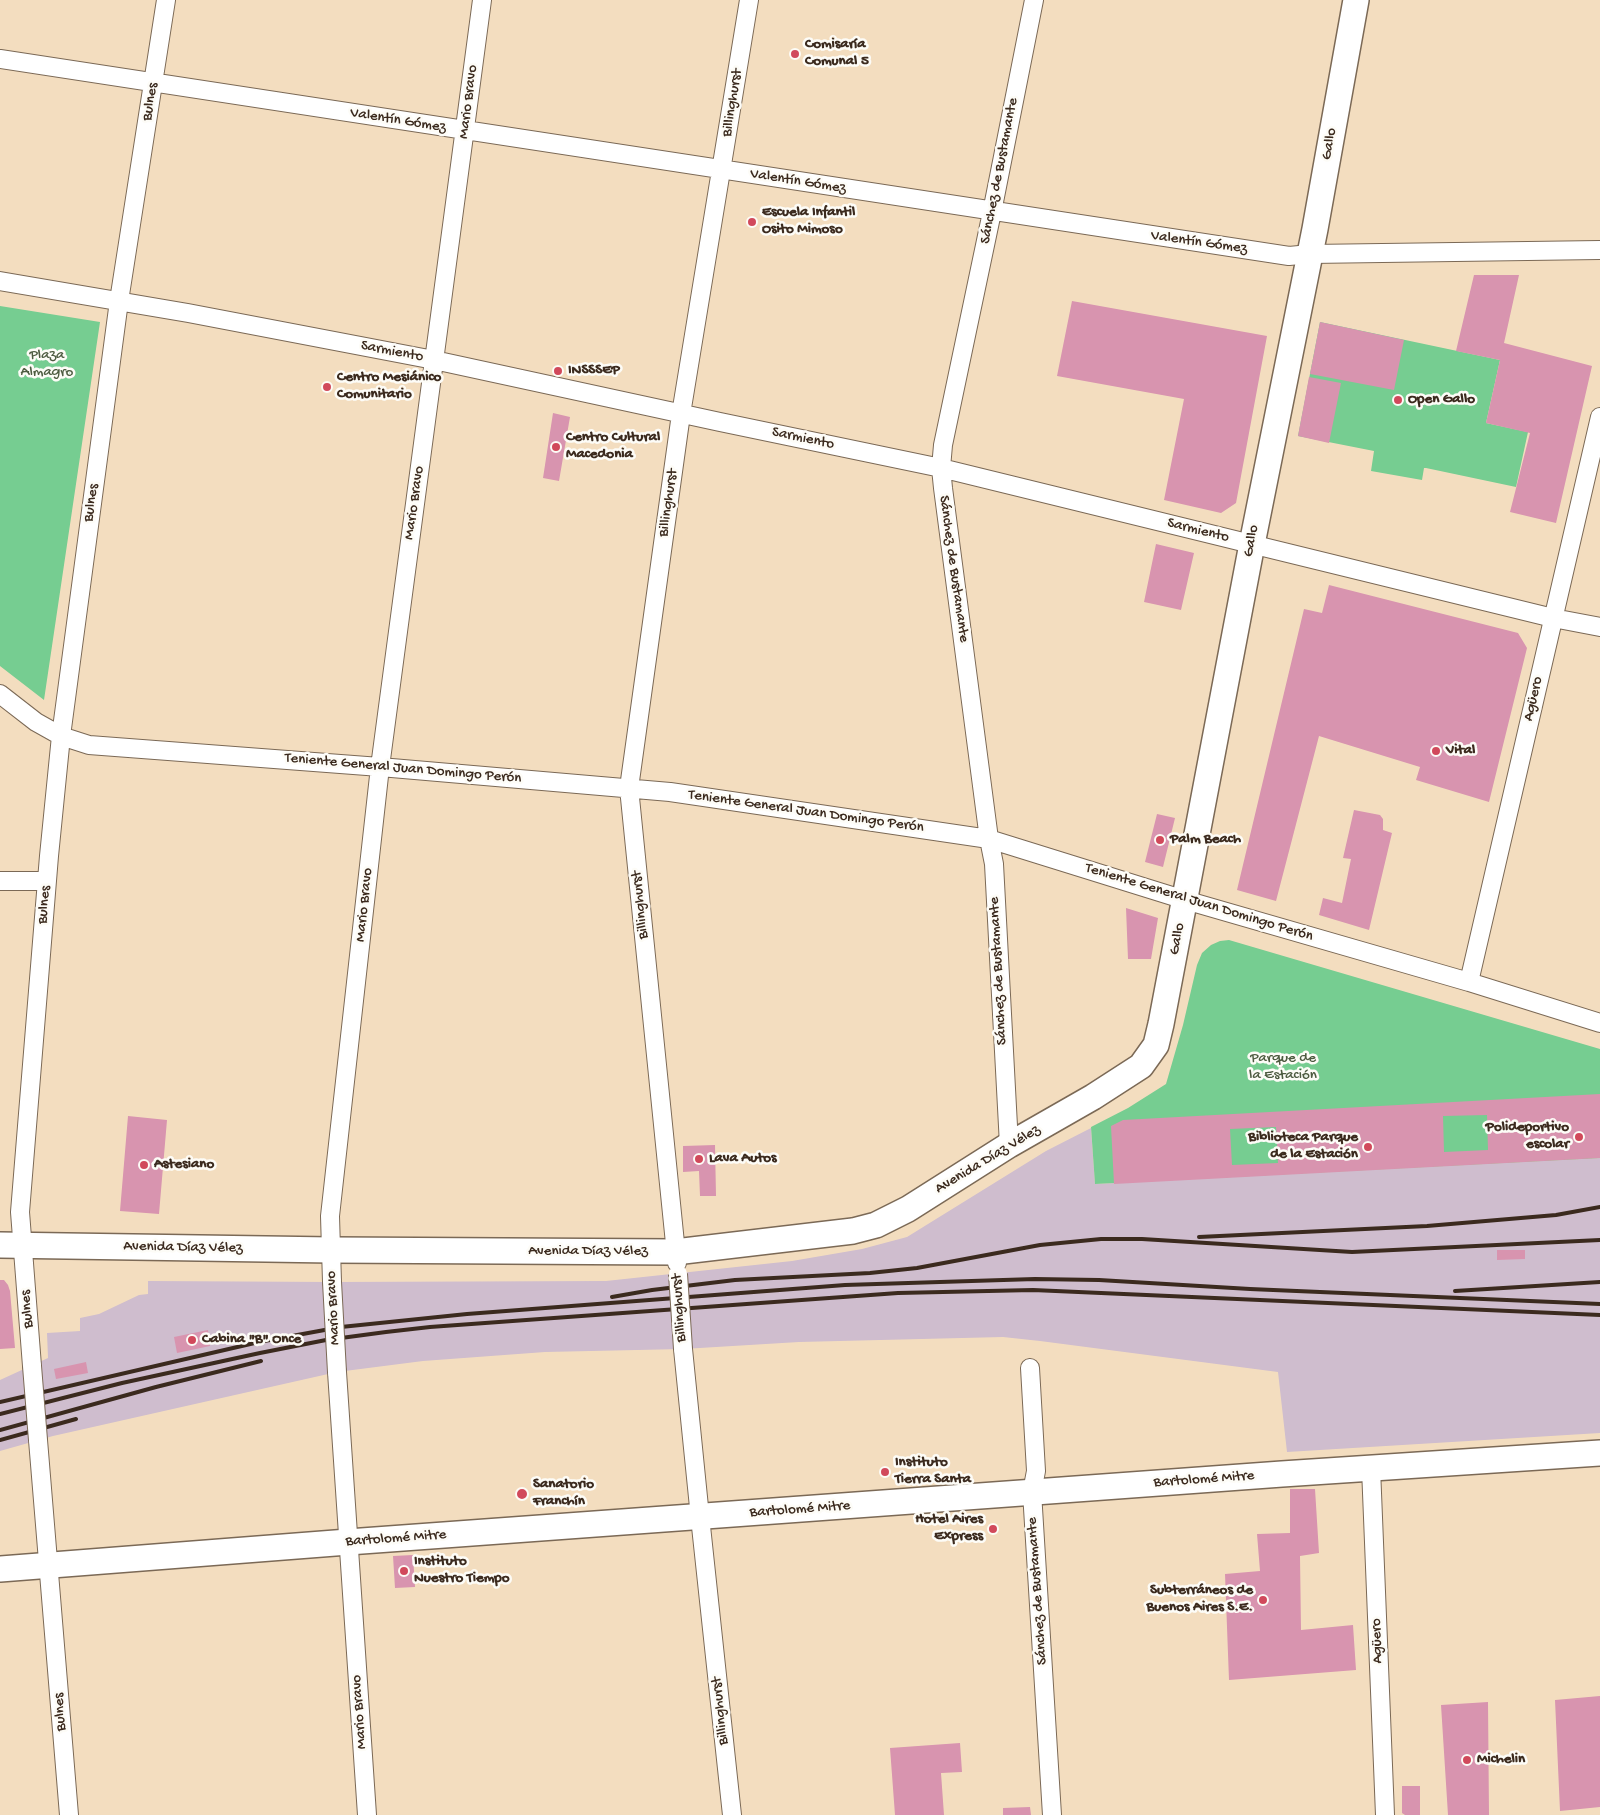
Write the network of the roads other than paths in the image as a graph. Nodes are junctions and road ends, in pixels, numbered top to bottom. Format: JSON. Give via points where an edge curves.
{"nodes":[{"id":1,"x":166,"y":0,"type":"edge"},
{"id":2,"x":482,"y":0,"type":"edge"},
{"id":3,"x":749,"y":0,"type":"edge"},
{"id":4,"x":1034,"y":0,"type":"edge"},
{"id":5,"x":1356,"y":0,"type":"edge"},
{"id":6,"x":0,"y":59,"type":"edge"},
{"id":7,"x":154,"y":82,"type":"junction"},
{"id":8,"x":465,"y":131,"type":"junction"},
{"id":9,"x":722,"y":170,"type":"junction"},
{"id":10,"x":992,"y":212,"type":"junction"},
{"id":11,"x":1600,"y":250,"type":"edge"},
{"id":12,"x":1310,"y":254,"type":"junction"},
{"id":13,"x":0,"y":281,"type":"edge"},
{"id":14,"x":119,"y":301,"type":"junction"},
{"id":15,"x":434,"y":360,"type":"junction"},
{"id":16,"x":682,"y":414,"type":"junction"},
{"id":17,"x":1600,"y":417,"type":"edge"},
{"id":18,"x":941,"y":468,"type":"junction"},
{"id":19,"x":1252,"y":544,"type":"junction"},
{"id":20,"x":1553,"y":618,"type":"junction"},
{"id":21,"x":1600,"y":627,"type":"edge"},
{"id":22,"x":0,"y":694,"type":"edge"},
{"id":23,"x":61,"y":736,"type":"junction"},
{"id":24,"x":380,"y":766,"type":"junction"},
{"id":25,"x":629,"y":788,"type":"junction"},
{"id":26,"x":989,"y":839,"type":"junction"},
{"id":27,"x":0,"y":881,"type":"edge"},
{"id":28,"x":46,"y":881,"type":"junction"},
{"id":29,"x":1186,"y":900,"type":"junction"},
{"id":30,"x":1469,"y":982,"type":"junction"},
{"id":31,"x":1600,"y":1022,"type":"edge"},
{"id":32,"x":1132,"y":1074,"type":"joint"},
{"id":33,"x":1009,"y":1145,"type":"junction"},
{"id":34,"x":11,"y":1245,"type":"edge"},
{"id":35,"x":332,"y":1250,"type":"junction"},
{"id":36,"x":677,"y":1263,"type":"junction"},
{"id":37,"x":1030,"y":1368,"type":"dead end"},
{"id":38,"x":1600,"y":1453,"type":"edge"},
{"id":39,"x":1371,"y":1468,"type":"junction"},
{"id":40,"x":1032,"y":1492,"type":"junction"},
{"id":41,"x":700,"y":1517,"type":"junction"},
{"id":42,"x":348,"y":1542,"type":"junction"},
{"id":43,"x":49,"y":1565,"type":"junction"},
{"id":44,"x":0,"y":1569,"type":"edge"},
{"id":45,"x":69,"y":1815,"type":"edge"},
{"id":46,"x":367,"y":1815,"type":"edge"},
{"id":47,"x":732,"y":1815,"type":"edge"},
{"id":48,"x":1052,"y":1815,"type":"edge"},
{"id":49,"x":1385,"y":1815,"type":"edge"}],
"edges":[{"from":1,"to":7,"type":"street","name":"Bulnes"},
{"from":2,"to":8,"type":"street","name":"Mario Bravo"},
{"from":3,"to":9,"type":"street","name":"Billinghurst"},
{"from":4,"to":10,"type":"street","name":"Sánchez de Bustamante"},
{"from":5,"to":12,"type":"main road","name":"Gallo"},
{"from":6,"to":7,"type":"street","name":"Valentín Gómez"},
{"from":7,"to":8,"type":"street","name":"Valentín Gómez"},
{"from":7,"to":14,"type":"street","name":"Bulnes"},
{"from":8,"to":9,"type":"street","name":"Valentín Gómez"},
{"from":8,"to":15,"type":"street","name":"Mario Bravo"},
{"from":9,"to":10,"type":"street","name":"Valentín Gómez"},
{"from":9,"to":16,"type":"street","name":"Billinghurst"},
{"from":10,"to":12,"type":"street","name":"Valentín Gómez","via":[[1289,256]]},
{"from":10,"to":18,"type":"street","name":"Sánchez de Bustamante","via":[[943,445]]},
{"from":11,"to":12,"type":"street","name":"Valentín Gómez"},
{"from":12,"to":19,"type":"main road","name":"Gallo"},
{"from":13,"to":14,"type":"street","name":"Sarmiento"},
{"from":14,"to":15,"type":"street","name":"Sarmiento"},
{"from":14,"to":23,"type":"street","name":"Bulnes"},
{"from":15,"to":16,"type":"street","name":"Sarmiento"},
{"from":15,"to":24,"type":"street","name":"Mario Bravo"},
{"from":16,"to":18,"type":"street","name":"Sarmiento"},
{"from":16,"to":25,"type":"street","name":"Billinghurst"},
{"from":17,"to":20,"type":"street","name":"Agüero"},
{"from":18,"to":19,"type":"street","name":"Sarmiento"},
{"from":18,"to":26,"type":"street","name":"Sánchez de Bustamante"},
{"from":19,"to":20,"type":"street","name":"Sarmiento"},
{"from":19,"to":29,"type":"main road","name":"Gallo"},
{"from":20,"to":21,"type":"street","name":"Sarmiento"},
{"from":20,"to":30,"type":"street","name":"Agüero"},
{"from":22,"to":23,"type":"street","name":"Teniente General Juan Domingo Perón","via":[[36,722]]},
{"from":23,"to":24,"type":"street","name":"Teniente General Juan Domingo Perón","via":[[89,745]]},
{"from":23,"to":28,"type":"street","name":"Bulnes"},
{"from":24,"to":25,"type":"street","name":"Teniente General Juan Domingo Perón"},
{"from":24,"to":35,"type":"street","name":"Mario Bravo","via":[[330,1216]]},
{"from":25,"to":26,"type":"street","name":"Teniente General Juan Domingo Perón"},
{"from":25,"to":36,"type":"street","name":"Billinghurst"},
{"from":26,"to":29,"type":"street","name":"Teniente General Juan Domingo Perón"},
{"from":26,"to":33,"type":"street","name":"Sánchez de Bustamante","via":[[994,864]]},
{"from":27,"to":28,"type":"street"},
{"from":28,"to":34,"type":"street","name":"Bulnes","via":[[20,1212]]},
{"from":29,"to":30,"type":"street","name":"Teniente General Juan Domingo Perón"},
{"from":29,"to":32,"type":"main road","name":"Gallo","via":[[1156,1045]]},
{"from":30,"to":31,"type":"street","name":"Teniente General Juan Domingo Perón"},
{"from":32,"to":33,"type":"main road","name":"Avenida Díaz Vélez"},
{"from":33,"to":36,"type":"main road","name":"Avenida Díaz Vélez","via":[[908,1209],[876,1224]]},
{"from":34,"to":35,"type":"main road","name":"Avenida Díaz Vélez"},
{"from":34,"to":43,"type":"street","name":"Bulnes","bridge":true,"via":[[32,1366]]},
{"from":35,"to":36,"type":"main road","name":"Avenida Díaz Vélez"},
{"from":35,"to":42,"type":"street","name":"Mario Bravo","bridge":true},
{"from":36,"to":41,"type":"street","name":"Billinghurst","bridge":true},
{"from":37,"to":40,"type":"street","name":"Sánchez de Bustamante","via":[[1036,1471]]},
{"from":38,"to":39,"type":"main road","name":"Bartolomé Mitre"},
{"from":39,"to":40,"type":"main road","name":"Bartolomé Mitre"},
{"from":39,"to":49,"type":"street","name":"Agüero"},
{"from":40,"to":41,"type":"main road","name":"Bartolomé Mitre"},
{"from":40,"to":48,"type":"street","name":"Sánchez de Bustamante"},
{"from":41,"to":42,"type":"main road","name":"Bartolomé Mitre"},
{"from":41,"to":47,"type":"street","name":"Billinghurst"},
{"from":42,"to":43,"type":"main road","name":"Bartolomé Mitre"},
{"from":42,"to":46,"type":"street","name":"Mario Bravo"},
{"from":43,"to":44,"type":"main road","name":"Bartolomé Mitre"},
{"from":43,"to":45,"type":"street","name":"Bulnes"}]}
